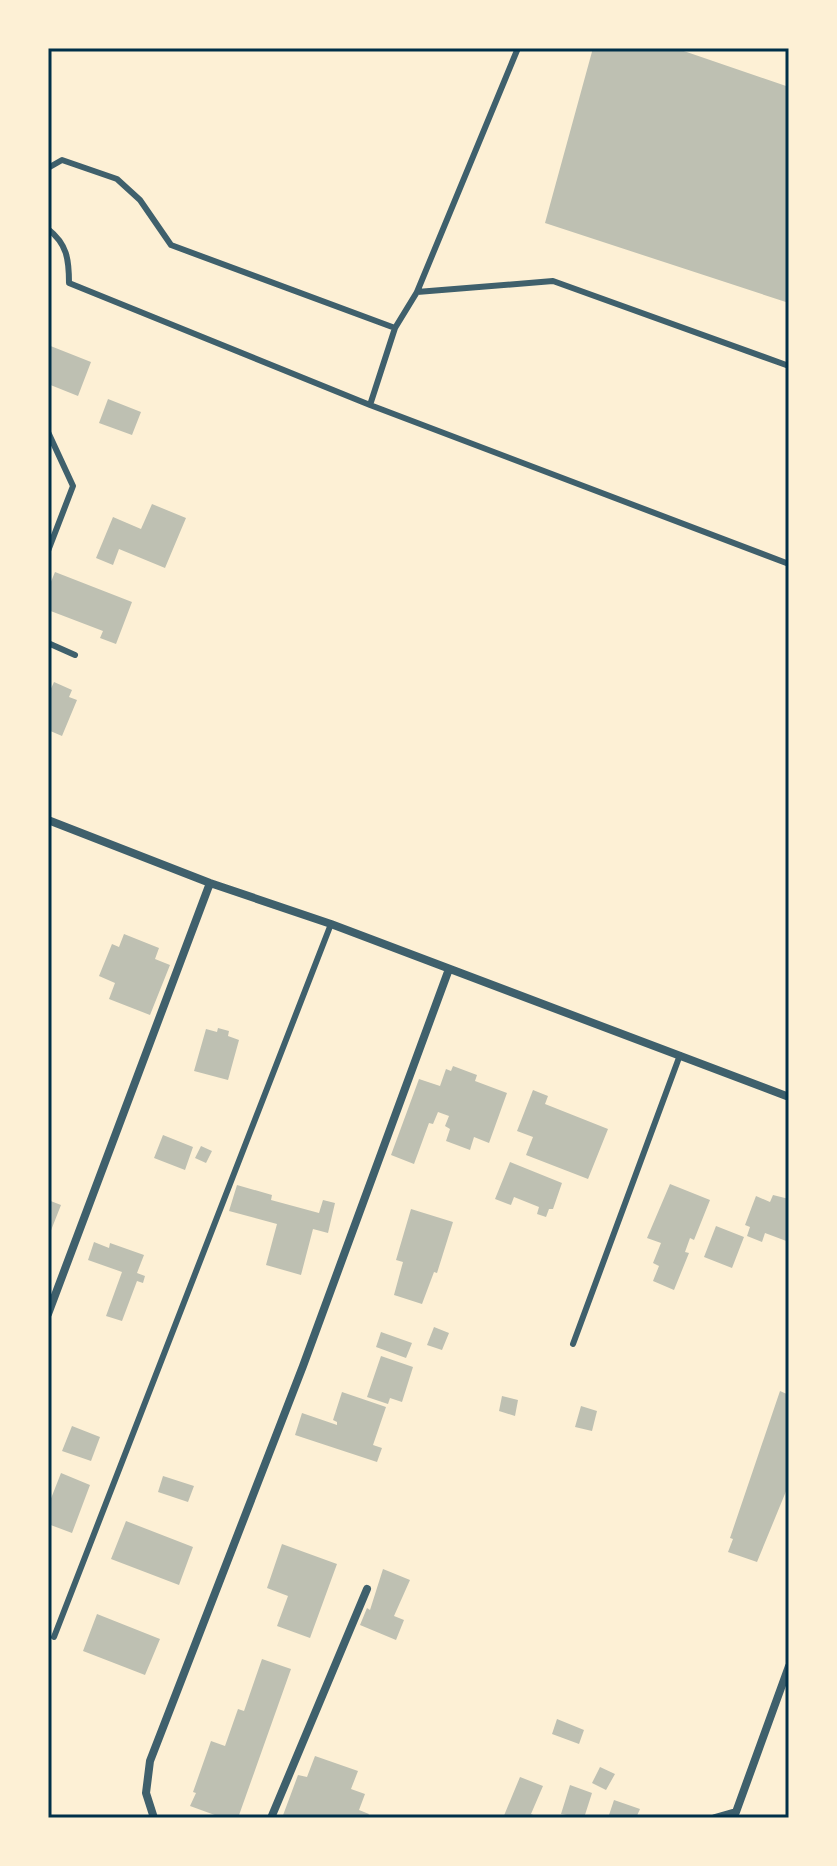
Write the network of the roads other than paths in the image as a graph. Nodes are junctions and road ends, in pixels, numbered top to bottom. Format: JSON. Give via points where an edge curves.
{"nodes":[{"id":1,"x":518,"y":48,"type":"edge"},
{"id":2,"x":48,"y":168,"type":"edge"},
{"id":3,"x":48,"y":229,"type":"edge"},
{"id":4,"x":417,"y":292,"type":"junction"},
{"id":5,"x":395,"y":328,"type":"junction"},
{"id":6,"x":789,"y":366,"type":"edge"},
{"id":7,"x":370,"y":405,"type":"junction"},
{"id":8,"x":48,"y":432,"type":"edge"},
{"id":9,"x":48,"y":551,"type":"edge"},
{"id":10,"x":789,"y":564,"type":"edge"},
{"id":11,"x":48,"y":643,"type":"edge"},
{"id":12,"x":75,"y":655,"type":"dead end"},
{"id":13,"x":48,"y":820,"type":"edge"},
{"id":14,"x":210,"y":883,"type":"junction"},
{"id":15,"x":331,"y":924,"type":"junction"},
{"id":16,"x":449,"y":969,"type":"junction"},
{"id":17,"x":680,"y":1055,"type":"junction"},
{"id":18,"x":789,"y":1097,"type":"edge"},
{"id":19,"x":48,"y":1314,"type":"edge"},
{"id":20,"x":573,"y":1344,"type":"dead end"},
{"id":21,"x":367,"y":1589,"type":"dead end"},
{"id":22,"x":54,"y":1637,"type":"dead end"},
{"id":23,"x":789,"y":1666,"type":"edge"},
{"id":24,"x":734,"y":1815,"type":"edge"},
{"id":25,"x":154,"y":1818,"type":"edge"},
{"id":26,"x":271,"y":1818,"type":"edge"},
{"id":27,"x":715,"y":1818,"type":"edge"}],
"edges":[{"from":1,"to":4,"type":"lane"},
{"from":2,"to":5,"type":"lane","via":[[62,160],[117,179],[140,200],[171,245]]},
{"from":3,"to":7,"type":"lane","via":[[61,239],[69,258],[69,283]]},
{"from":4,"to":5,"type":"lane"},
{"from":4,"to":6,"type":"lane","via":[[553,281]]},
{"from":5,"to":7,"type":"lane"},
{"from":7,"to":10,"type":"lane"},
{"from":8,"to":9,"type":"lane","via":[[73,486]]},
{"from":11,"to":12,"type":"lane"},
{"from":13,"to":14,"type":"street"},
{"from":14,"to":15,"type":"street"},
{"from":14,"to":19,"type":"street"},
{"from":15,"to":16,"type":"street"},
{"from":15,"to":22,"type":"lane"},
{"from":16,"to":17,"type":"street"},
{"from":16,"to":25,"type":"street","via":[[150,1761],[146,1793]]},
{"from":17,"to":18,"type":"street"},
{"from":17,"to":20,"type":"lane"},
{"from":21,"to":26,"type":"street"},
{"from":23,"to":24,"type":"street"},
{"from":24,"to":27,"type":"street"}]}
